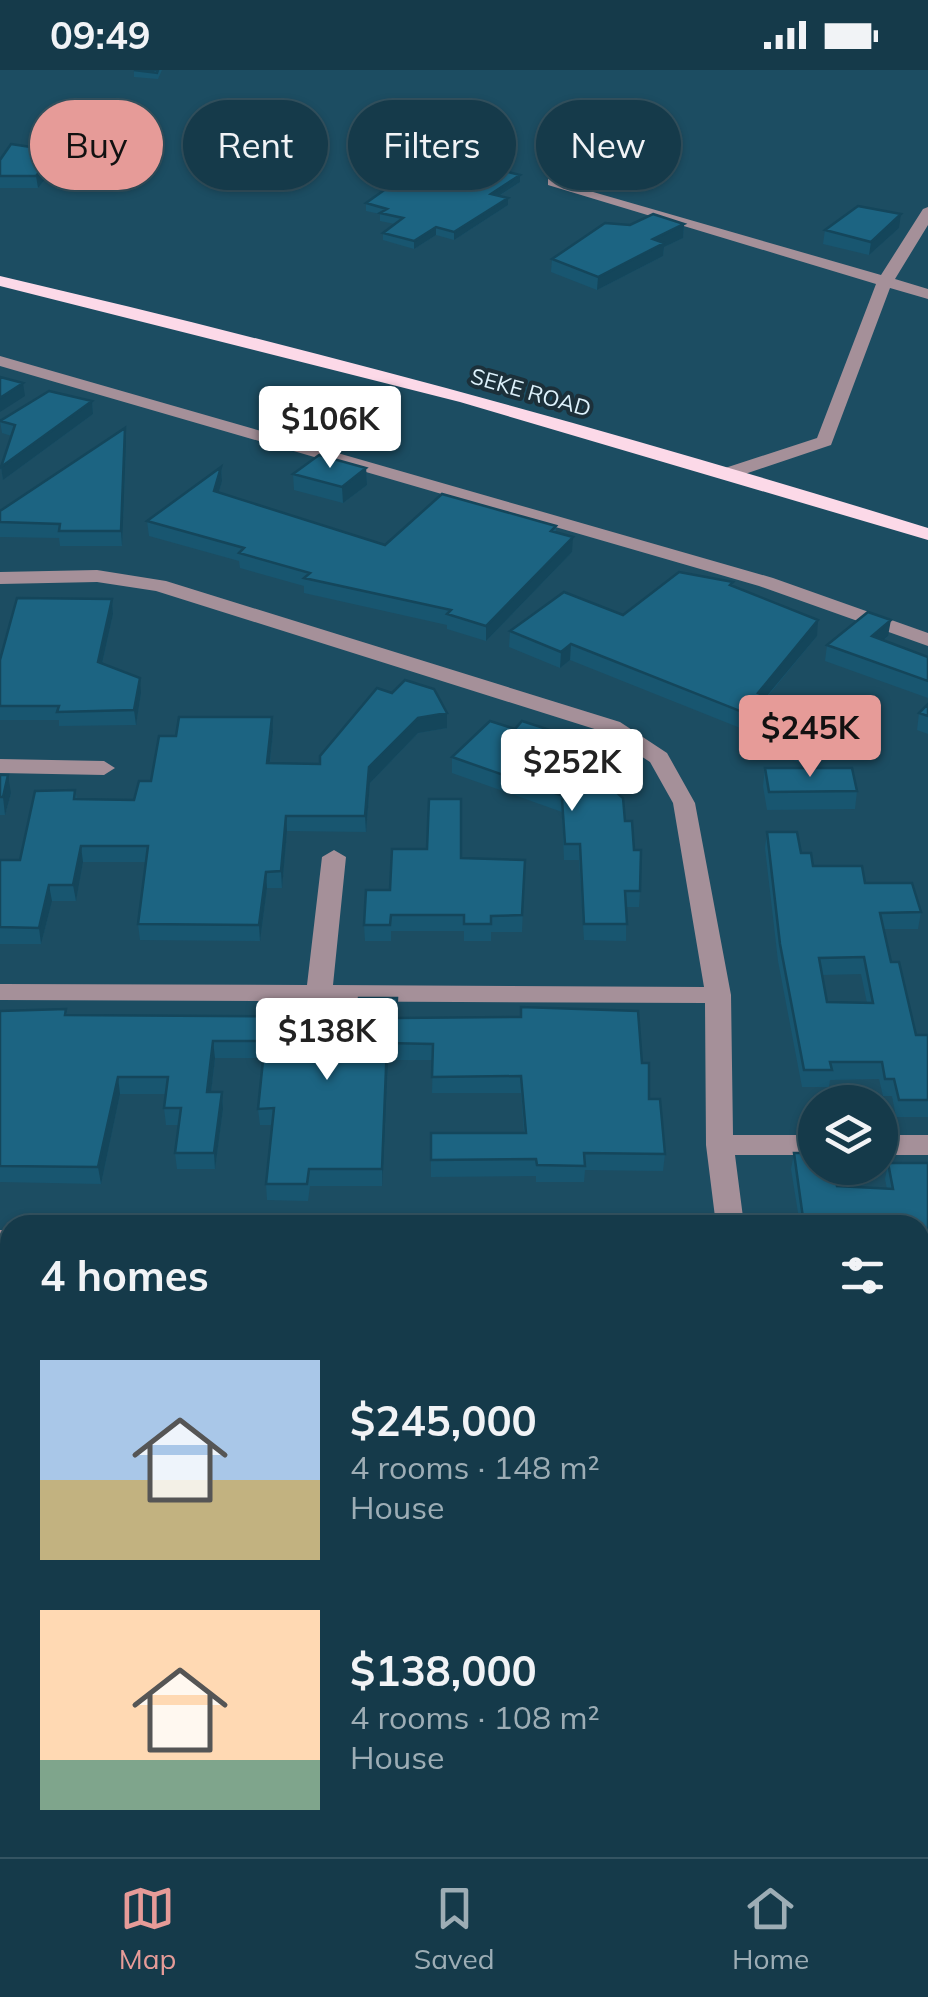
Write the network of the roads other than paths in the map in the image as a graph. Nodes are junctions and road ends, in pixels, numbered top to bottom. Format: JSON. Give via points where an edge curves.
{"nodes":[{"id":1,"x":578,"y":190,"type":"edge"},
{"id":2,"x":928,"y":212,"type":"edge"},
{"id":3,"x":0,"y":281,"type":"edge"},
{"id":4,"x":884,"y":283,"type":"junction"},
{"id":5,"x":928,"y":294,"type":"edge"},
{"id":6,"x":0,"y":361,"type":"edge"},
{"id":7,"x":732,"y":472,"type":"junction"},
{"id":8,"x":928,"y":534,"type":"edge"},
{"id":9,"x":0,"y":578,"type":"edge"},
{"id":10,"x":928,"y":640,"type":"edge"},
{"id":11,"x":0,"y":766,"type":"edge"},
{"id":12,"x":104,"y":768,"type":"dead end"},
{"id":13,"x":334,"y":857,"type":"dead end"},
{"id":14,"x":0,"y":992,"type":"edge"},
{"id":15,"x":320,"y":994,"type":"junction"},
{"id":16,"x":718,"y":996,"type":"junction"},
{"id":17,"x":720,"y":1145,"type":"junction"},
{"id":18,"x":798,"y":1145,"type":"edge"},
{"id":19,"x":898,"y":1145,"type":"edge"},
{"id":20,"x":928,"y":1145,"type":"edge"},
{"id":21,"x":729,"y":1215,"type":"edge"}],
"edges":[{"from":1,"to":4,"type":"street"},
{"from":2,"to":4,"type":"street"},
{"from":3,"to":7,"type":"main road","name":"SEKE ROAD","via":[[399,378]]},
{"from":4,"to":5,"type":"street"},
{"from":4,"to":7,"type":"street","via":[[825,441]]},
{"from":6,"to":10,"type":"street","via":[[58,386],[766,582]]},
{"from":7,"to":8,"type":"main road","name":"SEKE ROAD"},
{"from":9,"to":16,"type":"street","via":[[97,576],[159,585],[612,727],[659,758],[684,803]]},
{"from":11,"to":12,"type":"street"},
{"from":13,"to":15,"type":"street"},
{"from":14,"to":15,"type":"street"},
{"from":15,"to":16,"type":"street"},
{"from":16,"to":17,"type":"street"},
{"from":17,"to":18,"type":"street"},
{"from":17,"to":21,"type":"street"},
{"from":19,"to":20,"type":"street"}]}
